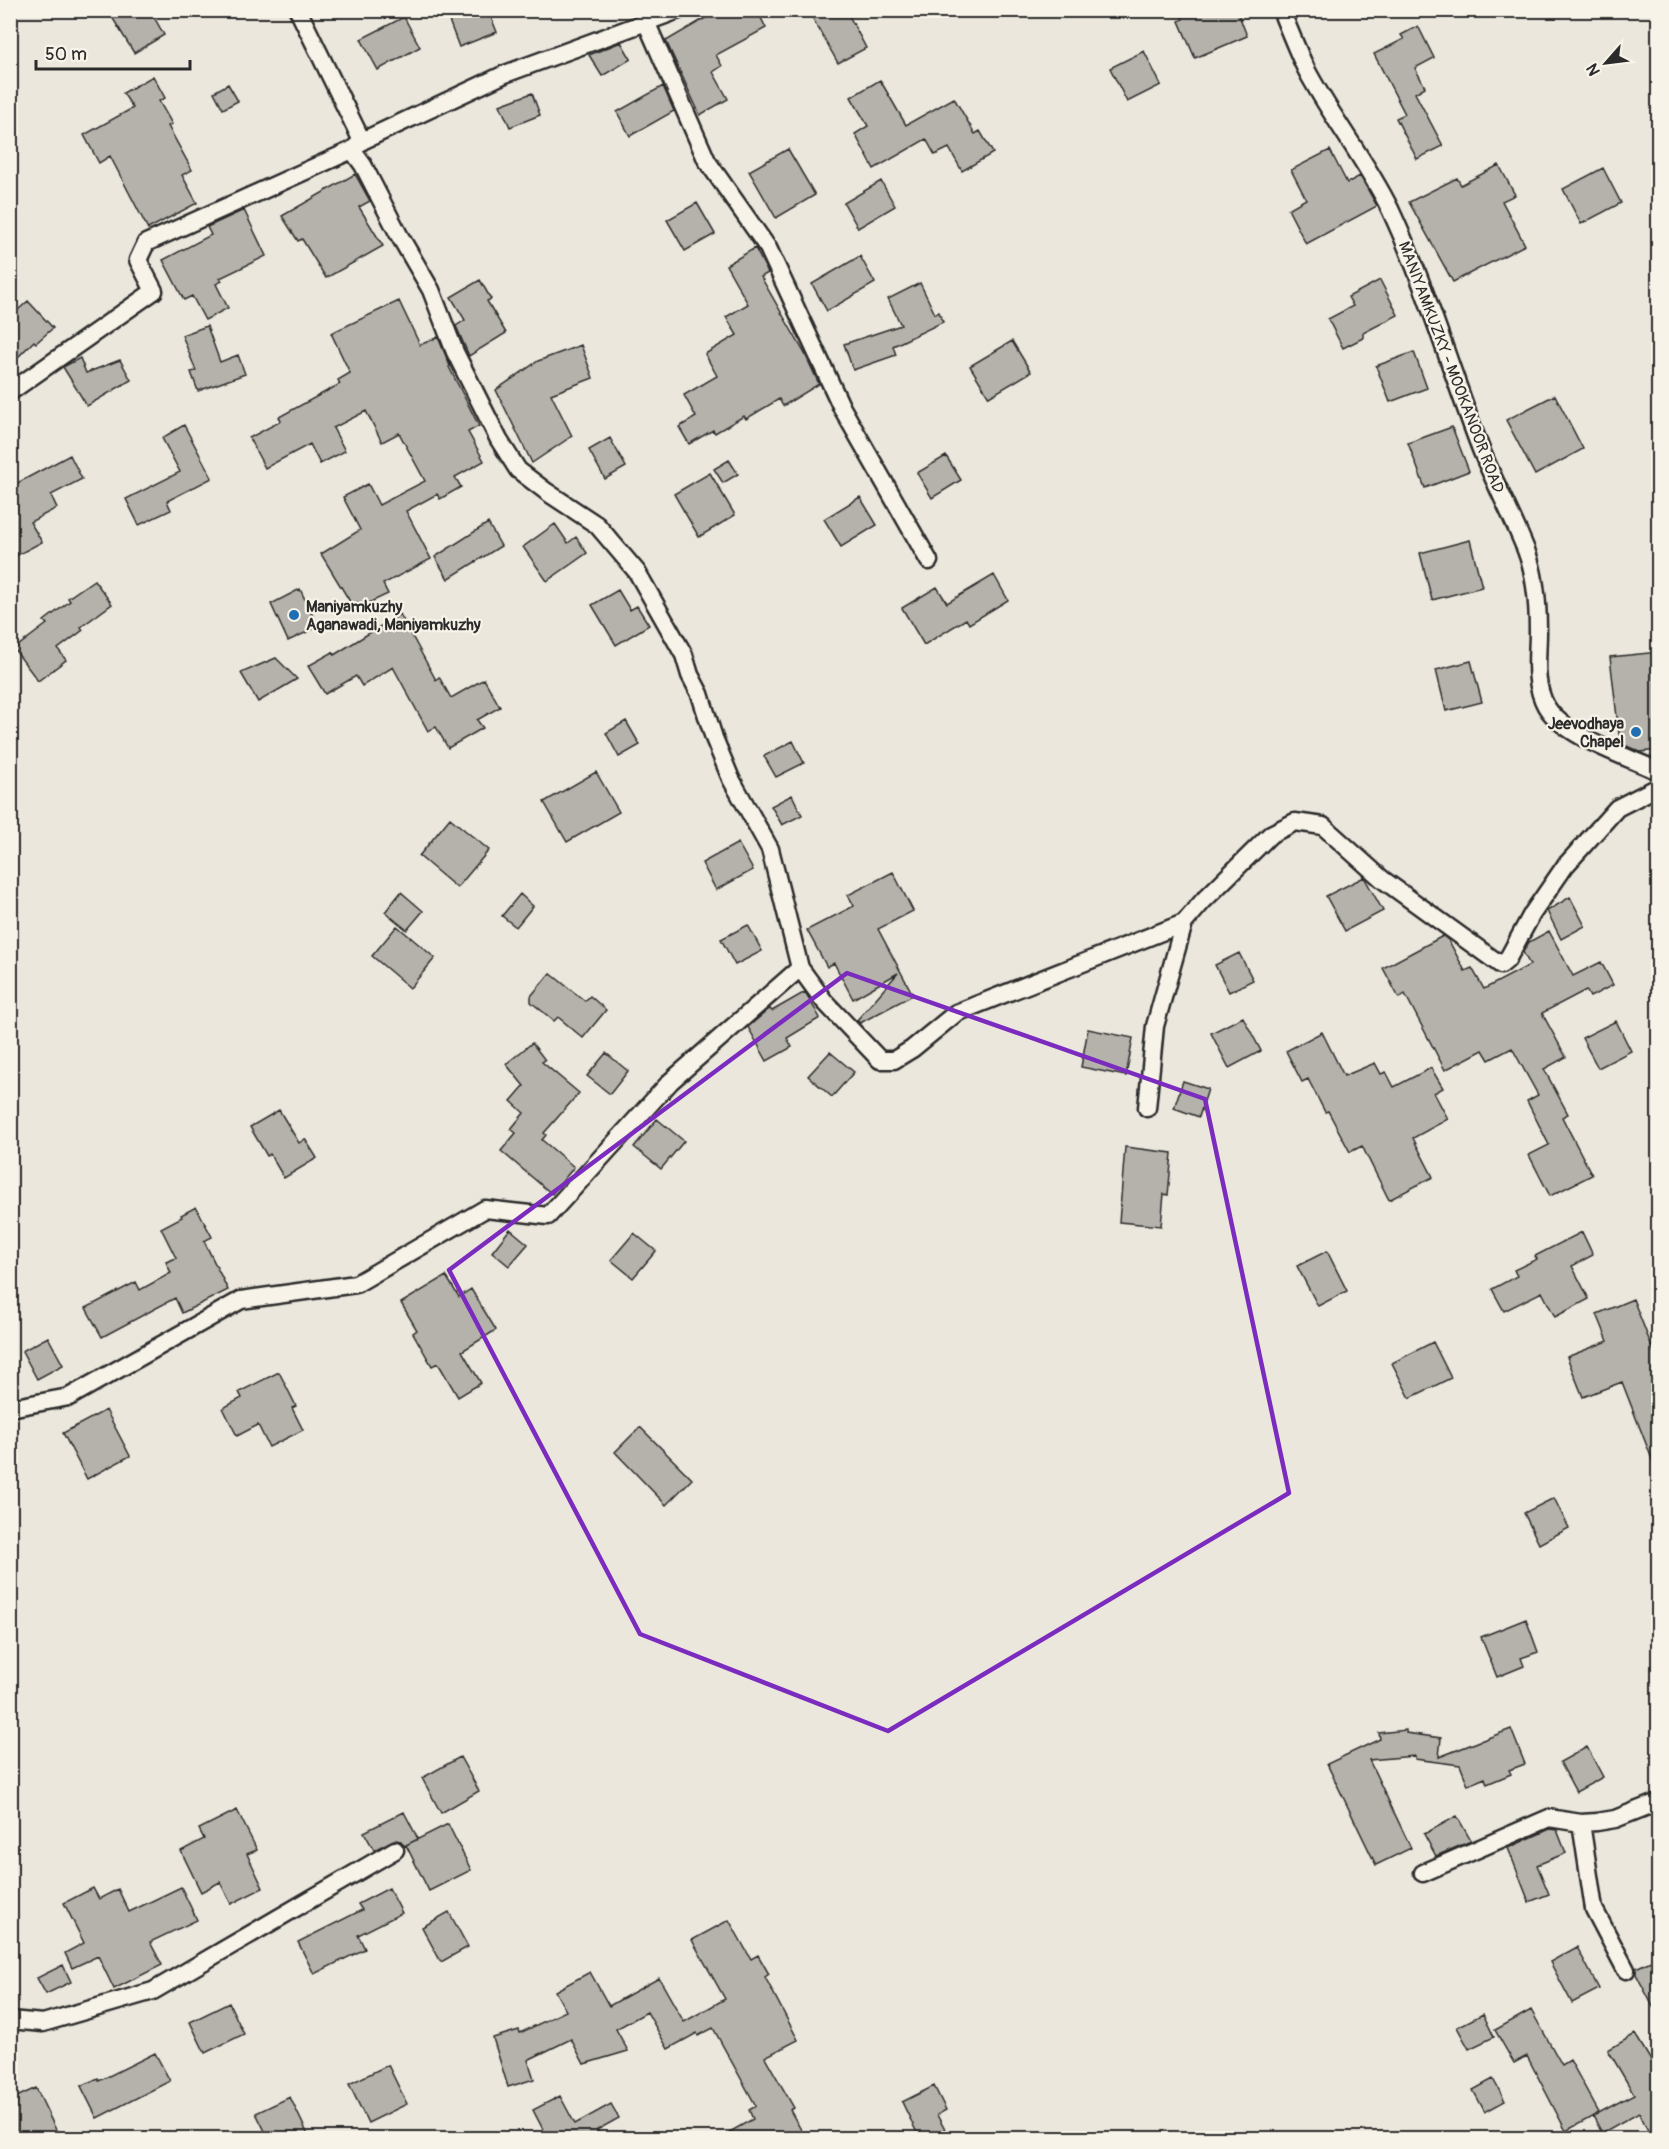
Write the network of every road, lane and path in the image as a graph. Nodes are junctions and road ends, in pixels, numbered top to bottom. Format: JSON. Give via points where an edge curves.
{"nodes":[{"id":1,"x":298,"y":10,"type":"edge"},
{"id":2,"x":679,"y":10,"type":"edge"},
{"id":3,"x":1281,"y":10,"type":"edge"},
{"id":4,"x":647,"y":24,"type":"junction"},
{"id":5,"x":357,"y":146,"type":"junction"},
{"id":6,"x":10,"y":392,"type":"edge"},
{"id":7,"x":929,"y":561,"type":"dead end"},
{"id":8,"x":1659,"y":771,"type":"edge"},
{"id":9,"x":1659,"y":787,"type":"edge"},
{"id":10,"x":1184,"y":923,"type":"junction"},
{"id":11,"x":800,"y":968,"type":"junction"},
{"id":12,"x":1147,"y":1108,"type":"dead end"},
{"id":13,"x":10,"y":1408,"type":"edge"},
{"id":14,"x":1659,"y":1802,"type":"edge"},
{"id":15,"x":1581,"y":1822,"type":"junction"},
{"id":16,"x":395,"y":1850,"type":"dead end"},
{"id":17,"x":1423,"y":1873,"type":"dead end"},
{"id":18,"x":1626,"y":1970,"type":"dead end"},
{"id":19,"x":10,"y":2020,"type":"edge"}],
"edges":[{"from":1,"to":5,"type":"street"},
{"from":2,"to":4,"type":"street"},
{"from":3,"to":8,"type":"street","name":"MANIYAMKUZKY - MOOKANOOR ROAD","via":[[1307,70],[1388,207],[1410,254],[1481,449],[1527,551],[1533,570],[1538,631],[1536,670],[1547,707],[1559,723],[1574,733]]},
{"from":4,"to":5,"type":"street","via":[[505,74]]},
{"from":4,"to":7,"type":"street","via":[[707,161],[768,248],[842,408]]},
{"from":5,"to":6,"type":"street","via":[[146,243],[138,260],[154,291]]},
{"from":5,"to":11,"type":"street","via":[[363,165],[431,290],[455,352],[499,441],[518,470],[597,525],[637,572],[684,655],[731,779],[770,849]]},
{"from":9,"to":10,"type":"street","via":[[1617,808],[1565,866],[1501,964],[1382,879],[1323,826],[1294,822],[1271,834]]},
{"from":10,"to":11,"type":"street","via":[[956,1013],[894,1060],[880,1060],[824,1001]]},
{"from":10,"to":12,"type":"street","via":[[1155,1026]]},
{"from":11,"to":13,"type":"street","via":[[671,1080],[548,1216],[485,1209],[356,1284],[241,1300],[69,1397]]},
{"from":14,"to":15,"type":"street","via":[[1615,1819]]},
{"from":15,"to":17,"type":"street","via":[[1549,1818]]},
{"from":15,"to":18,"type":"street","via":[[1594,1909]]},
{"from":16,"to":19,"type":"street","via":[[153,1991],[43,2023]]}]}
